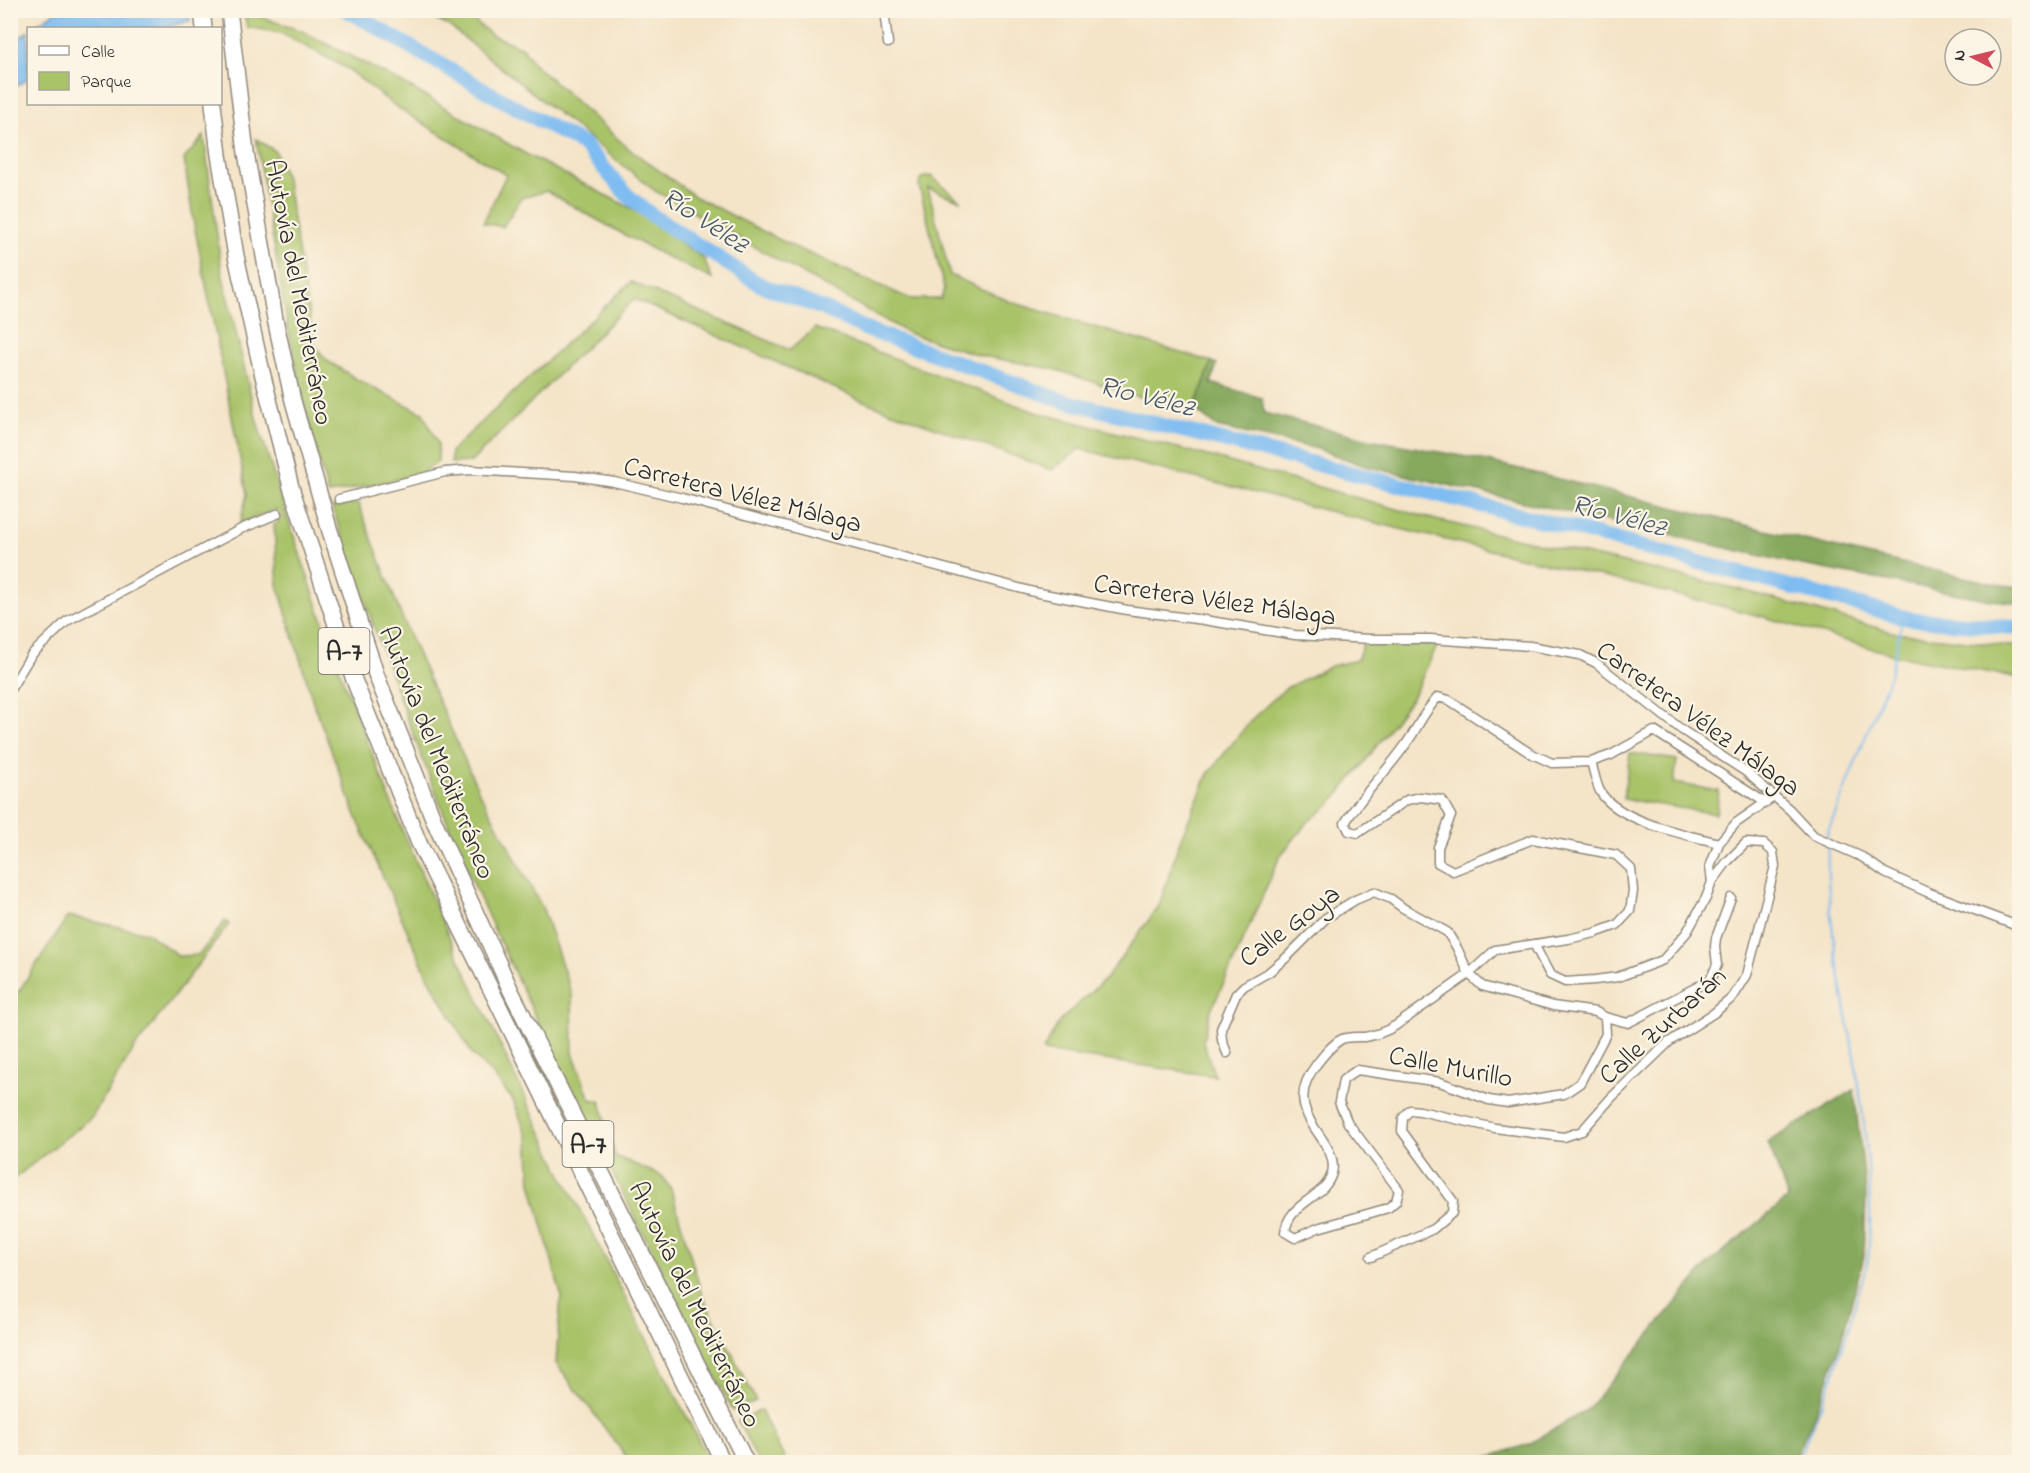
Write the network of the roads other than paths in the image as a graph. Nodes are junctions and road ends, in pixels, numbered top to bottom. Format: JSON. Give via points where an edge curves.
{"nodes":[{"id":1,"x":202,"y":10,"type":"edge"},
{"id":2,"x":228,"y":10,"type":"edge"},
{"id":3,"x":884,"y":10,"type":"edge"},
{"id":4,"x":204,"y":27,"type":"edge"},
{"id":5,"x":888,"y":43,"type":"dead end"},
{"id":6,"x":213,"y":105,"type":"edge"},
{"id":7,"x":339,"y":499,"type":"tunnel mouth"},
{"id":8,"x":277,"y":514,"type":"tunnel mouth"},
{"id":9,"x":10,"y":690,"type":"edge"},
{"id":10,"x":1591,"y":762,"type":"junction"},
{"id":11,"x":1775,"y":796,"type":"junction"},
{"id":12,"x":1766,"y":803,"type":"junction"},
{"id":13,"x":1719,"y":843,"type":"junction"},
{"id":14,"x":1712,"y":882,"type":"junction"},
{"id":15,"x":1731,"y":898,"type":"dead end"},
{"id":16,"x":2019,"y":927,"type":"edge"},
{"id":17,"x":1534,"y":944,"type":"junction"},
{"id":18,"x":1469,"y":975,"type":"junction"},
{"id":19,"x":1605,"y":1017,"type":"junction"},
{"id":20,"x":1227,"y":1053,"type":"dead end"},
{"id":21,"x":1371,"y":1257,"type":"dead end"},
{"id":22,"x":723,"y":1462,"type":"edge"},
{"id":23,"x":746,"y":1462,"type":"edge"}],
"edges":[{"from":1,"to":4,"type":"highway"},
{"from":2,"to":23,"type":"highway","name":"Autovía del Mediterráneo","number":"A-7","via":[[246,153],[293,401],[377,677],[435,823],[511,991]]},
{"from":3,"to":5,"type":"street"},
{"from":6,"to":22,"type":"highway","name":"Autovía del Mediterráneo","number":"A-7","via":[[236,256],[267,392],[291,487],[354,680],[418,843]]},
{"from":7,"to":11,"type":"street","name":"Carretera Vélez Málaga","via":[[445,472],[575,476],[682,498],[1079,602],[1295,635],[1438,639],[1560,650],[1596,663]]},
{"from":8,"to":9,"type":"street","via":[[67,621],[31,656]]},
{"from":10,"to":12,"type":"street","via":[[1654,731]]},
{"from":10,"to":13,"type":"street","via":[[1601,793],[1622,812]]},
{"from":10,"to":17,"type":"street","via":[[1552,763],[1438,697],[1345,823],[1349,831],[1358,833],[1407,800],[1442,800],[1450,816],[1438,847],[1438,863],[1453,871],[1533,839],[1616,855],[1631,869],[1630,911],[1617,925]]},
{"from":11,"to":12,"type":"street","name":"Calle Zurbarán"},
{"from":11,"to":16,"type":"street","name":"Carretera Vélez Málaga","via":[[1814,836],[1927,892]]},
{"from":12,"to":13,"type":"street","name":"Calle Zurbarán","via":[[1736,823]]},
{"from":13,"to":14,"type":"street","name":"Calle Zurbarán","via":[[1710,867]]},
{"from":14,"to":17,"type":"street","name":"Calle Zurbarán","via":[[1687,932],[1663,960],[1618,977],[1565,982],[1550,975]]},
{"from":14,"to":21,"type":"street","name":"Calle Zurbarán","via":[[1746,843],[1764,844],[1773,852],[1775,866],[1747,975],[1733,997],[1669,1042],[1582,1131],[1564,1137],[1495,1128],[1410,1110],[1403,1118],[1402,1131],[1453,1201],[1452,1213],[1434,1229]]},
{"from":15,"to":19,"type":"street","via":[[1716,938],[1717,965],[1710,980],[1628,1023]]},
{"from":17,"to":18,"type":"street","via":[[1495,950]]},
{"from":18,"to":19,"type":"street","via":[[1482,986]]},
{"from":18,"to":19,"type":"street","name":"Calle Murillo","via":[[1383,1033],[1343,1038],[1307,1077],[1304,1103],[1310,1122],[1326,1145],[1332,1173],[1326,1185],[1287,1221],[1285,1232],[1296,1238],[1388,1208],[1396,1201],[1399,1190],[1348,1123],[1339,1102],[1342,1080],[1357,1070],[1440,1082],[1508,1103],[1564,1094],[1580,1083],[1606,1034]]},
{"from":18,"to":20,"type":"street","name":"Calle Goya","via":[[1447,932],[1374,892],[1326,918],[1287,957],[1236,994],[1221,1029]]}]}
